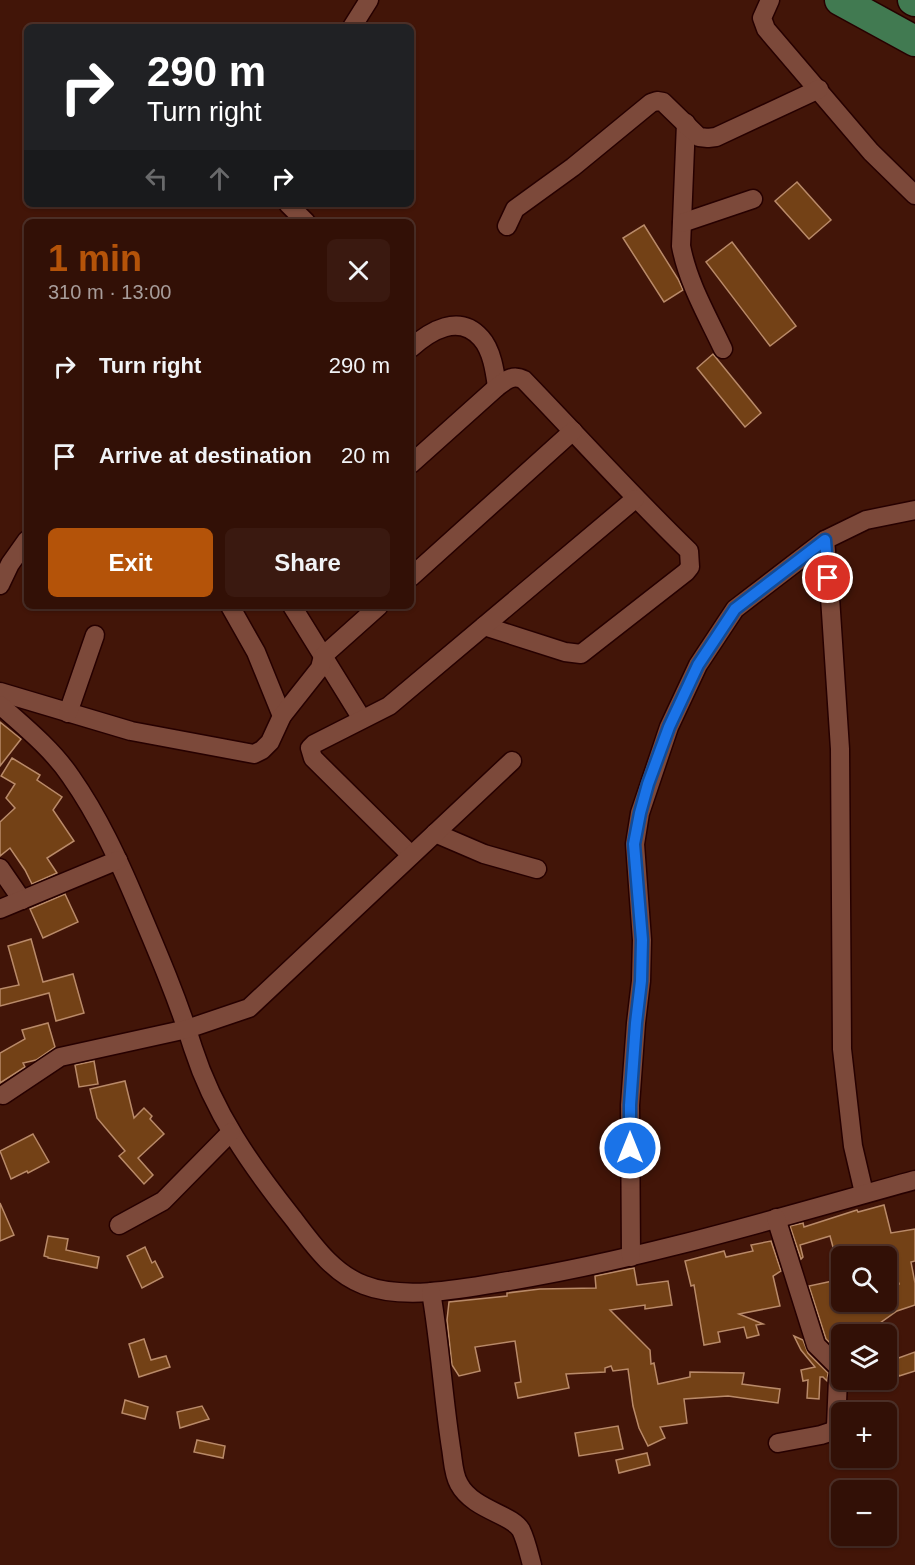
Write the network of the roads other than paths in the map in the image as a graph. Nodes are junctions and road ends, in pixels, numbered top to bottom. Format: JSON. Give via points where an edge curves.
{"nodes":[{"id":1,"x":369,"y":0,"type":"edge"},
{"id":2,"x":770,"y":0,"type":"edge"},
{"id":3,"x":840,"y":0,"type":"edge"},
{"id":4,"x":354,"y":24,"type":"edge"},
{"id":5,"x":915,"y":40,"type":"edge"},
{"id":6,"x":819,"y":89,"type":"junction"},
{"id":7,"x":686,"y":123,"type":"junction"},
{"id":8,"x":915,"y":195,"type":"edge"},
{"id":9,"x":753,"y":199,"type":"dead end"},
{"id":10,"x":291,"y":207,"type":"edge"},
{"id":11,"x":303,"y":219,"type":"edge"},
{"id":12,"x":682,"y":222,"type":"junction"},
{"id":13,"x":507,"y":226,"type":"dead end"},
{"id":14,"x":415,"y":337,"type":"edge"},
{"id":15,"x":723,"y":349,"type":"dead end"},
{"id":16,"x":497,"y":387,"type":"junction"},
{"id":17,"x":573,"y":431,"type":"junction"},
{"id":18,"x":414,"y":461,"type":"edge"},
{"id":19,"x":635,"y":500,"type":"junction"},
{"id":20,"x":915,"y":510,"type":"edge"},
{"id":21,"x":825,"y":540,"type":"junction"},
{"id":22,"x":24,"y":544,"type":"edge"},
{"id":23,"x":414,"y":574,"type":"edge"},
{"id":24,"x":0,"y":585,"type":"edge"},
{"id":25,"x":232,"y":609,"type":"edge"},
{"id":26,"x":294,"y":609,"type":"edge"},
{"id":27,"x":376,"y":609,"type":"edge"},
{"id":28,"x":484,"y":626,"type":"junction"},
{"id":29,"x":95,"y":635,"type":"dead end"},
{"id":30,"x":323,"y":656,"type":"junction"},
{"id":31,"x":0,"y":692,"type":"edge"},
{"id":32,"x":0,"y":705,"type":"edge"},
{"id":33,"x":68,"y":713,"type":"junction"},
{"id":34,"x":282,"y":716,"type":"junction"},
{"id":35,"x":362,"y":719,"type":"junction"},
{"id":36,"x":512,"y":761,"type":"dead end"},
{"id":37,"x":435,"y":833,"type":"junction"},
{"id":38,"x":411,"y":855,"type":"junction"},
{"id":39,"x":118,"y":860,"type":"junction"},
{"id":40,"x":0,"y":868,"type":"edge"},
{"id":41,"x":537,"y":869,"type":"dead end"},
{"id":42,"x":22,"y":900,"type":"junction"},
{"id":43,"x":0,"y":909,"type":"edge"},
{"id":44,"x":187,"y":1029,"type":"junction"},
{"id":45,"x":3,"y":1095,"type":"dead end"},
{"id":46,"x":231,"y":1132,"type":"junction"},
{"id":47,"x":915,"y":1180,"type":"edge"},
{"id":48,"x":864,"y":1193,"type":"junction"},
{"id":49,"x":776,"y":1218,"type":"junction"},
{"id":50,"x":119,"y":1225,"type":"dead end"},
{"id":51,"x":631,"y":1257,"type":"junction"},
{"id":52,"x":431,"y":1292,"type":"junction"},
{"id":53,"x":778,"y":1443,"type":"dead end"},
{"id":54,"x":532,"y":1565,"type":"edge"}],
"edges":[{"from":1,"to":4,"type":"street"},
{"from":2,"to":6,"type":"street","via":[[762,18],[766,30]]},
{"from":3,"to":5,"type":"main road"},
{"from":6,"to":7,"type":"street","via":[[716,137],[699,137]]},
{"from":6,"to":8,"type":"street","via":[[871,152]]},
{"from":7,"to":12,"type":"street"},
{"from":7,"to":13,"type":"street","via":[[663,102],[651,103],[515,209]]},
{"from":9,"to":12,"type":"street"},
{"from":10,"to":11,"type":"street"},
{"from":12,"to":15,"type":"street","via":[[681,246],[688,275]]},
{"from":14,"to":16,"type":"street","via":[[437,328],[468,328],[482,338]]},
{"from":16,"to":17,"type":"street","via":[[512,377],[524,380]]},
{"from":16,"to":18,"type":"street"},
{"from":17,"to":19,"type":"street"},
{"from":17,"to":23,"type":"street"},
{"from":19,"to":28,"type":"street"},
{"from":19,"to":28,"type":"street","via":[[689,551],[690,567],[686,572],[581,654]]},
{"from":20,"to":21,"type":"street","via":[[866,520]]},
{"from":21,"to":48,"type":"street","via":[[840,749],[842,1049],[853,1146]]},
{"from":21,"to":51,"type":"street","via":[[735,609],[698,665],[669,727],[640,813],[634,844],[642,940],[630,1105]]},
{"from":22,"to":24,"type":"street"},
{"from":25,"to":34,"type":"street","via":[[256,652]]},
{"from":26,"to":30,"type":"street"},
{"from":27,"to":30,"type":"street"},
{"from":28,"to":35,"type":"street","via":[[389,706]]},
{"from":29,"to":33,"type":"street"},
{"from":30,"to":34,"type":"street","via":[[320,668]]},
{"from":30,"to":35,"type":"street"},
{"from":31,"to":33,"type":"street"},
{"from":32,"to":39,"type":"street","via":[[70,774]]},
{"from":33,"to":34,"type":"street","via":[[131,731],[254,754],[270,742]]},
{"from":35,"to":38,"type":"street","via":[[314,744],[310,752]]},
{"from":36,"to":37,"type":"street"},
{"from":37,"to":38,"type":"street"},
{"from":37,"to":41,"type":"street","via":[[484,854]]},
{"from":38,"to":44,"type":"street","via":[[258,1001],[239,1013]]},
{"from":39,"to":42,"type":"street"},
{"from":39,"to":44,"type":"street"},
{"from":40,"to":42,"type":"street"},
{"from":42,"to":43,"type":"street"},
{"from":44,"to":45,"type":"street","via":[[60,1057]]},
{"from":44,"to":46,"type":"street","via":[[218,1110]]},
{"from":46,"to":50,"type":"street","via":[[163,1201]]},
{"from":46,"to":52,"type":"street","via":[[252,1166],[325,1260],[363,1285],[385,1291]]},
{"from":47,"to":48,"type":"street"},
{"from":48,"to":49,"type":"street"},
{"from":49,"to":51,"type":"street"},
{"from":49,"to":53,"type":"street","via":[[816,1345],[840,1369],[834,1431]]},
{"from":51,"to":52,"type":"street"},
{"from":52,"to":54,"type":"street","via":[[457,1482],[466,1496],[521,1529]]}]}
